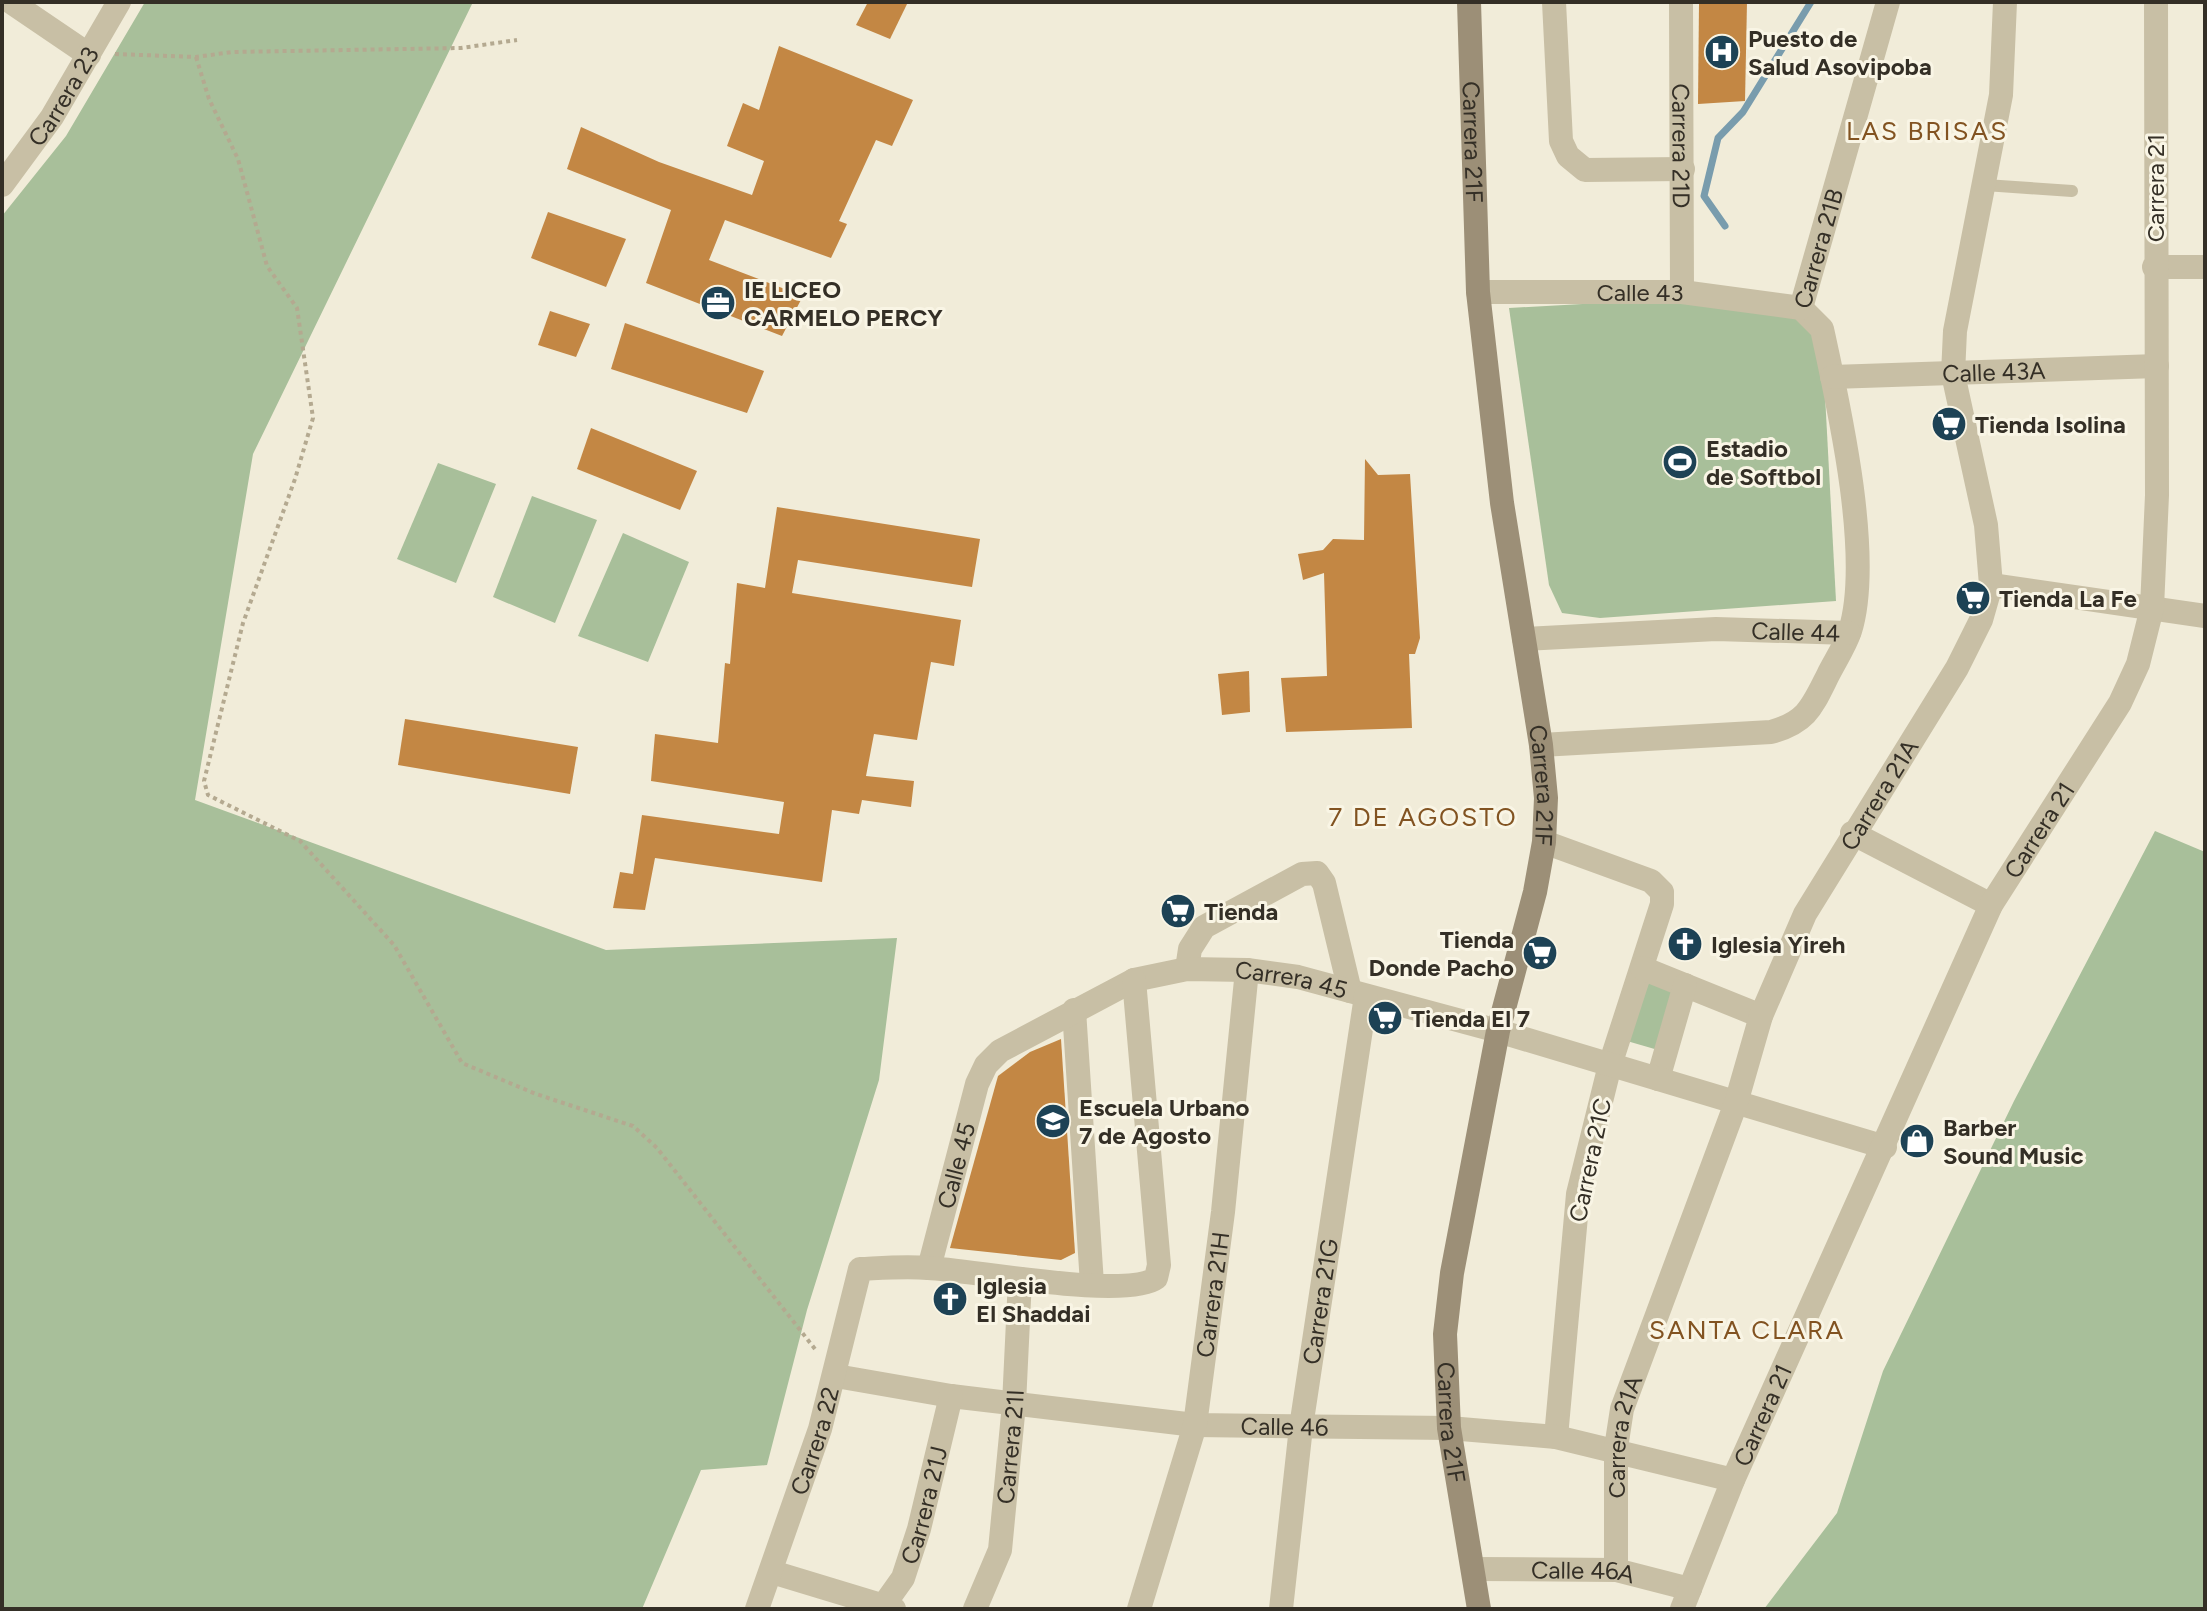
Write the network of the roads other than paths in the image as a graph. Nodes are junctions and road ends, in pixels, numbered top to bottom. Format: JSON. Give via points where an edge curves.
{"nodes":[{"id":1,"x":12,"y":2,"type":"edge"},
{"id":2,"x":119,"y":2,"type":"edge"},
{"id":3,"x":1469,"y":2,"type":"edge"},
{"id":4,"x":1554,"y":2,"type":"edge"},
{"id":5,"x":1681,"y":2,"type":"edge"},
{"id":6,"x":1888,"y":2,"type":"edge"},
{"id":7,"x":2005,"y":2,"type":"edge"},
{"id":8,"x":2156,"y":2,"type":"edge"},
{"id":9,"x":2,"y":16,"type":"edge"},
{"id":10,"x":89,"y":55,"type":"junction"},
{"id":11,"x":1683,"y":169,"type":"junction"},
{"id":12,"x":2,"y":185,"type":"edge"},
{"id":13,"x":1985,"y":185,"type":"junction"},
{"id":14,"x":2072,"y":191,"type":"dead end"},
{"id":15,"x":2154,"y":267,"type":"junction"},
{"id":16,"x":2205,"y":267,"type":"edge"},
{"id":17,"x":1478,"y":292,"type":"junction"},
{"id":18,"x":1682,"y":292,"type":"junction"},
{"id":19,"x":1801,"y":308,"type":"junction"},
{"id":20,"x":2157,"y":366,"type":"junction"},
{"id":21,"x":1953,"y":374,"type":"junction"},
{"id":22,"x":1832,"y":377,"type":"junction"},
{"id":23,"x":1991,"y":585,"type":"junction"},
{"id":24,"x":2152,"y":608,"type":"junction"},
{"id":25,"x":2205,"y":616,"type":"edge"},
{"id":26,"x":1849,"y":633,"type":"junction"},
{"id":27,"x":1524,"y":639,"type":"junction"},
{"id":28,"x":1541,"y":745,"type":"junction"},
{"id":29,"x":1852,"y":833,"type":"junction"},
{"id":30,"x":1544,"y":842,"type":"junction"},
{"id":31,"x":1991,"y":905,"type":"junction"},
{"id":32,"x":1642,"y":968,"type":"junction"},
{"id":33,"x":1187,"y":969,"type":"junction"},
{"id":34,"x":1247,"y":970,"type":"junction"},
{"id":35,"x":1134,"y":980,"type":"junction"},
{"id":36,"x":1685,"y":985,"type":"junction"},
{"id":37,"x":1358,"y":994,"type":"junction"},
{"id":38,"x":1074,"y":1010,"type":"junction"},
{"id":39,"x":1761,"y":1016,"type":"junction"},
{"id":40,"x":1498,"y":1031,"type":"junction"},
{"id":41,"x":986,"y":1065,"type":"joint"},
{"id":42,"x":1610,"y":1065,"type":"junction"},
{"id":43,"x":1658,"y":1079,"type":"junction"},
{"id":44,"x":1736,"y":1103,"type":"junction"},
{"id":45,"x":1885,"y":1147,"type":"junction"},
{"id":46,"x":929,"y":1268,"type":"junction"},
{"id":47,"x":1020,"y":1279,"type":"junction"},
{"id":48,"x":1092,"y":1284,"type":"junction"},
{"id":49,"x":836,"y":1376,"type":"junction"},
{"id":50,"x":951,"y":1396,"type":"junction"},
{"id":51,"x":1014,"y":1404,"type":"junction"},
{"id":52,"x":1195,"y":1425,"type":"junction"},
{"id":53,"x":1301,"y":1427,"type":"junction"},
{"id":54,"x":1449,"y":1428,"type":"junction"},
{"id":55,"x":1556,"y":1437,"type":"junction"},
{"id":56,"x":1616,"y":1448,"type":"junction"},
{"id":57,"x":1733,"y":1480,"type":"junction"},
{"id":58,"x":1475,"y":1569,"type":"junction"},
{"id":59,"x":1616,"y":1570,"type":"junction"},
{"id":60,"x":772,"y":1572,"type":"junction"},
{"id":61,"x":1686,"y":1599,"type":"edge"},
{"id":62,"x":886,"y":1608,"type":"edge"},
{"id":63,"x":757,"y":1609,"type":"edge"},
{"id":64,"x":975,"y":1609,"type":"edge"},
{"id":65,"x":1139,"y":1609,"type":"edge"},
{"id":66,"x":1281,"y":1609,"type":"edge"},
{"id":67,"x":1479,"y":1609,"type":"edge"}],
"edges":[{"from":1,"to":9,"type":"street"},
{"from":1,"to":10,"type":"street"},
{"from":2,"to":10,"type":"street","name":"Carrera 23"},
{"from":3,"to":17,"type":"street","name":"Carrera 21F"},
{"from":4,"to":11,"type":"street","via":[[1561,141],[1568,156],[1585,170]]},
{"from":5,"to":11,"type":"street","name":"Carrera 21D"},
{"from":6,"to":19,"type":"street","name":"Carrera 21B"},
{"from":7,"to":13,"type":"street","name":"Carrera 21A","via":[[2001,95]]},
{"from":8,"to":15,"type":"street","name":"Carrera 21"},
{"from":10,"to":12,"type":"street","name":"Carrera 23"},
{"from":11,"to":18,"type":"street","name":"Carrera 21D"},
{"from":13,"to":14,"type":"lane"},
{"from":13,"to":21,"type":"street","name":"Carrera 21A","via":[[1955,331]]},
{"from":15,"to":16,"type":"street"},
{"from":15,"to":20,"type":"street","name":"Carrera 21"},
{"from":17,"to":18,"type":"street","name":"Calle 43"},
{"from":17,"to":27,"type":"street","name":"Carrera 21F"},
{"from":18,"to":19,"type":"street","name":"Calle 43"},
{"from":19,"to":22,"type":"street","name":"Carrera 21B","via":[[1822,329]]},
{"from":20,"to":21,"type":"street","name":"Calle 43A"},
{"from":20,"to":24,"type":"street","name":"Carrera 21"},
{"from":21,"to":22,"type":"street","name":"Calle 43A"},
{"from":21,"to":23,"type":"street","name":"Carrera 21A","via":[[1986,525]]},
{"from":22,"to":26,"type":"street","name":"Carrera 21B","via":[[1858,545],[1856,605]]},
{"from":23,"to":24,"type":"street"},
{"from":23,"to":29,"type":"street","name":"Carrera 21A","via":[[1981,620],[1957,668]]},
{"from":24,"to":25,"type":"street"},
{"from":24,"to":31,"type":"street","name":"Carrera 21","via":[[2138,664],[2120,703]]},
{"from":26,"to":27,"type":"street","name":"Calle 44","via":[[1716,629]]},
{"from":26,"to":28,"type":"street","name":"Calle 44","via":[[1812,706],[1795,725],[1771,732]]},
{"from":27,"to":28,"type":"street","name":"Carrera 21F"},
{"from":28,"to":30,"type":"street","name":"Carrera 21F"},
{"from":29,"to":31,"type":"street"},
{"from":29,"to":39,"type":"street","name":"Carrera 21A","via":[[1805,914]]},
{"from":30,"to":32,"type":"street","name":"Carrera 21C","via":[[1651,881],[1662,892]]},
{"from":30,"to":40,"type":"street","name":"Carrera 21F"},
{"from":31,"to":45,"type":"street","name":"Carrera 21"},
{"from":32,"to":36,"type":"street"},
{"from":32,"to":42,"type":"street","name":"Carrera 21C"},
{"from":33,"to":34,"type":"street","name":"Carrera 45"},
{"from":33,"to":35,"type":"street","name":"Carrera 45"},
{"from":33,"to":37,"type":"street","via":[[1194,937],[1204,927],[1302,874],[1317,873]]},
{"from":34,"to":37,"type":"street","name":"Carrera 45"},
{"from":34,"to":52,"type":"street","name":"Carrera 21H"},
{"from":35,"to":38,"type":"street","name":"Carrera 45"},
{"from":35,"to":48,"type":"street","via":[[1159,1265],[1148,1284]]},
{"from":36,"to":39,"type":"street"},
{"from":36,"to":43,"type":"street"},
{"from":37,"to":40,"type":"street","name":"Carrera 45"},
{"from":37,"to":53,"type":"street","name":"Carrera 21G"},
{"from":38,"to":41,"type":"street","name":"Carrera 45","via":[[1000,1051]]},
{"from":38,"to":48,"type":"street"},
{"from":39,"to":44,"type":"street","name":"Carrera 21A"},
{"from":40,"to":42,"type":"street","name":"Carrera 45"},
{"from":40,"to":54,"type":"street","name":"Carrera 21F","via":[[1452,1273],[1445,1334]]},
{"from":41,"to":46,"type":"street","name":"Calle 45"},
{"from":42,"to":43,"type":"street","name":"Carrera 45"},
{"from":42,"to":55,"type":"street","name":"Carrera 21C","via":[[1578,1194]]},
{"from":43,"to":44,"type":"street","name":"Carrera 45"},
{"from":44,"to":45,"type":"street","name":"Carrera 45"},
{"from":44,"to":56,"type":"street","name":"Carrera 21A","via":[[1622,1409]]},
{"from":45,"to":57,"type":"street","name":"Carrera 21"},
{"from":46,"to":47,"type":"street"},
{"from":46,"to":49,"type":"street","name":"Carrera 22","via":[[860,1269]]},
{"from":47,"to":48,"type":"street"},
{"from":47,"to":51,"type":"street","name":"Carrera 21I"},
{"from":49,"to":50,"type":"street","name":"Calle 46"},
{"from":49,"to":60,"type":"street","name":"Carrera 22"},
{"from":50,"to":51,"type":"street","name":"Calle 46"},
{"from":50,"to":62,"type":"street","name":"Carrera 21J","via":[[907,1566]]},
{"from":51,"to":52,"type":"street","name":"Calle 46"},
{"from":51,"to":64,"type":"street","name":"Carrera 21I","via":[[1000,1550]]},
{"from":52,"to":53,"type":"street","name":"Calle 46"},
{"from":52,"to":65,"type":"street","name":"Carrera 21H"},
{"from":53,"to":54,"type":"street","name":"Calle 46"},
{"from":53,"to":66,"type":"street","name":"Carrera 21G"},
{"from":54,"to":55,"type":"street","name":"Calle 46"},
{"from":54,"to":58,"type":"street","name":"Carrera 21F"},
{"from":55,"to":56,"type":"street","name":"Calle 46"},
{"from":56,"to":57,"type":"street","name":"Calle 46"},
{"from":56,"to":59,"type":"street","name":"Carrera 21A"},
{"from":57,"to":61,"type":"street","name":"Carrera 21"},
{"from":58,"to":59,"type":"street","name":"Calle 46A"},
{"from":58,"to":67,"type":"street","name":"Carrera 21F"},
{"from":59,"to":61,"type":"street","name":"Calle 46A"},
{"from":60,"to":62,"type":"street"},
{"from":60,"to":63,"type":"street","name":"Carrera 22"}]}
